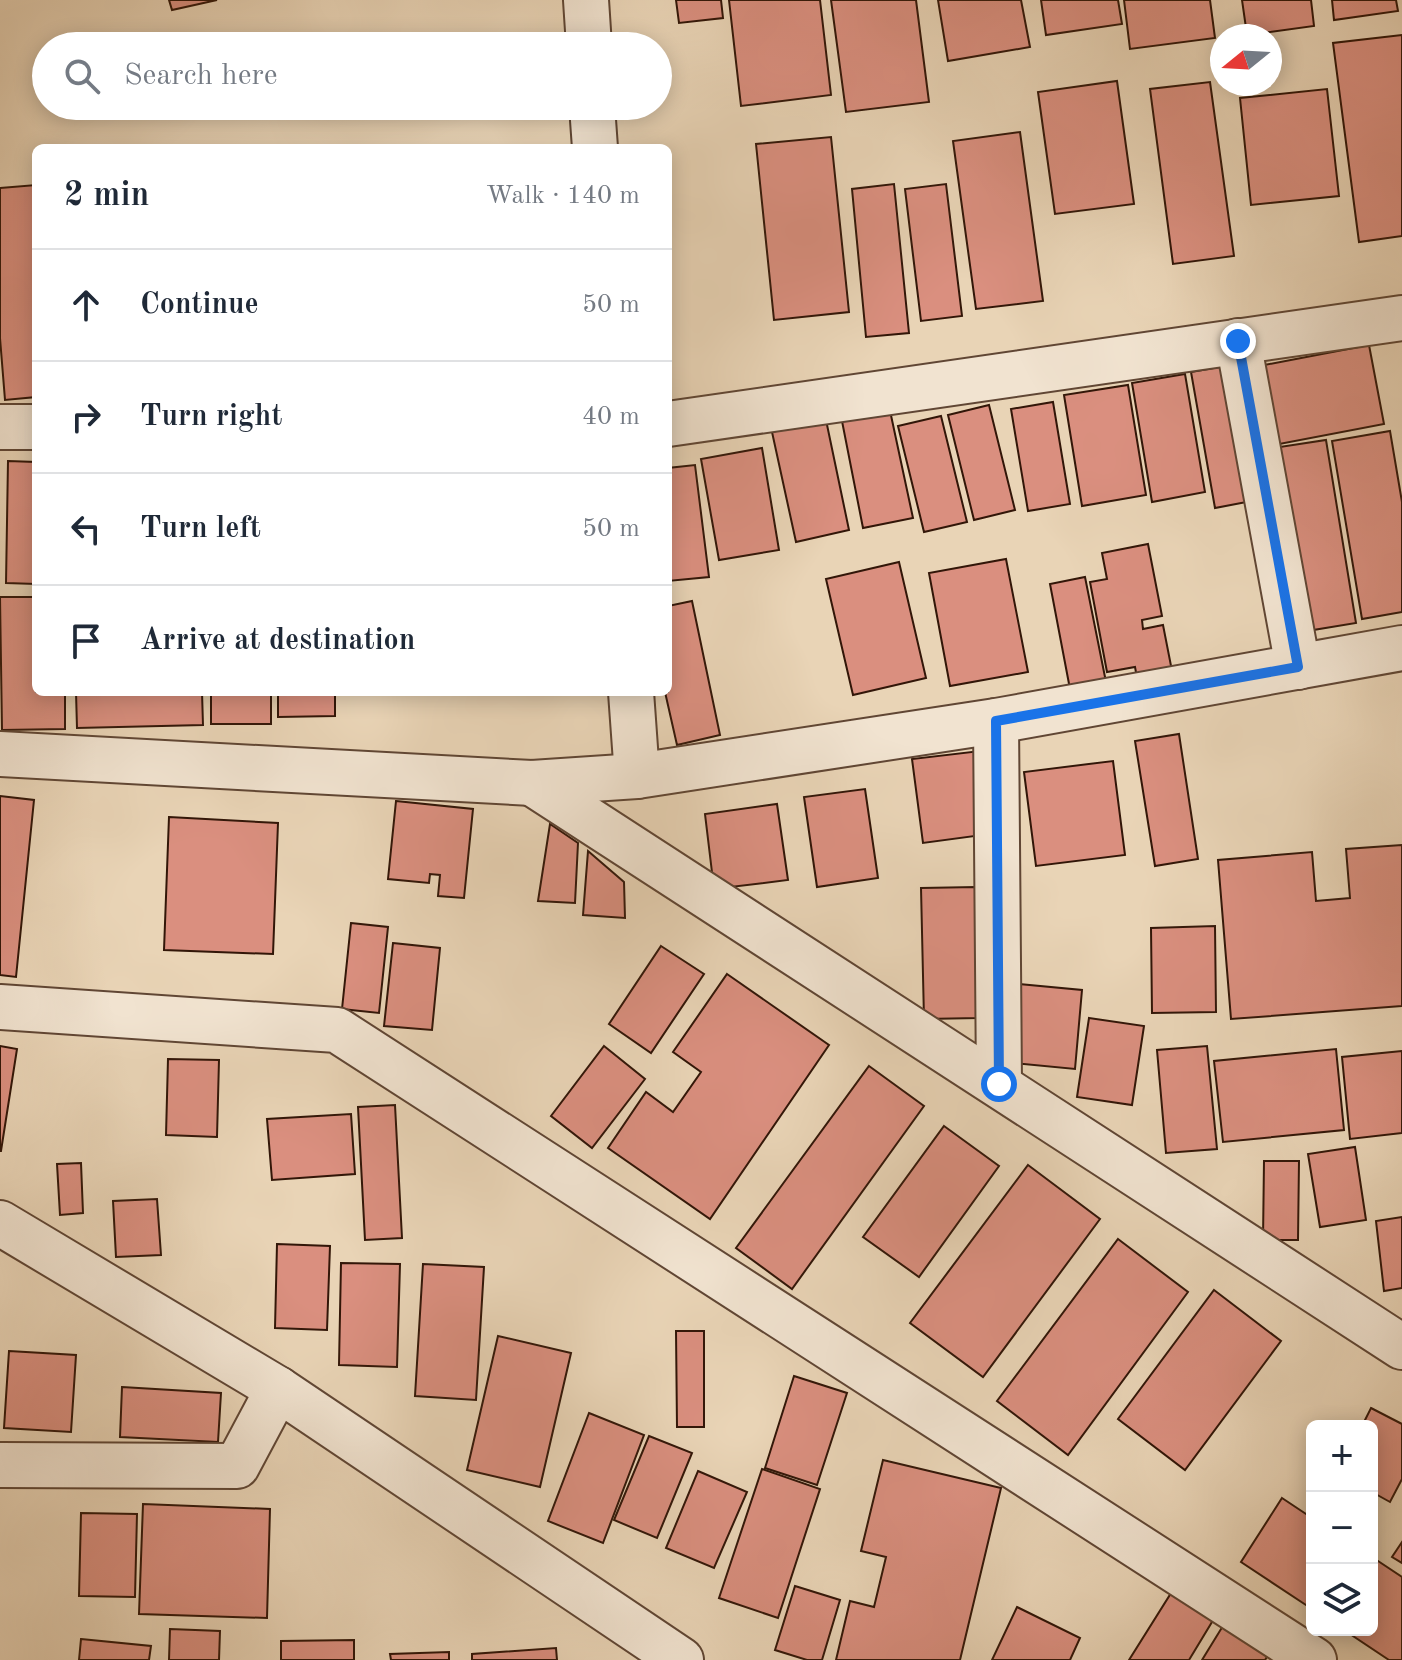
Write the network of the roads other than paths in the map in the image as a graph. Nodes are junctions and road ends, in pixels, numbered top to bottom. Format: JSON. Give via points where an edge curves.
{"nodes":[{"id":1,"x":586,"y":0,"type":"edge"},
{"id":2,"x":588,"y":32,"type":"edge"},
{"id":3,"x":593,"y":120,"type":"edge"},
{"id":4,"x":595,"y":144,"type":"edge"},
{"id":5,"x":1402,"y":318,"type":"edge"},
{"id":6,"x":1238,"y":341,"type":"junction"},
{"id":7,"x":672,"y":423,"type":"edge"},
{"id":8,"x":0,"y":427,"type":"edge"},
{"id":9,"x":32,"y":427,"type":"edge"},
{"id":10,"x":1402,"y":648,"type":"edge"},
{"id":11,"x":1298,"y":667,"type":"junction"},
{"id":12,"x":631,"y":696,"type":"edge"},
{"id":13,"x":996,"y":721,"type":"junction"},
{"id":14,"x":0,"y":754,"type":"edge"},
{"id":15,"x":637,"y":776,"type":"junction"},
{"id":16,"x":532,"y":783,"type":"junction"},
{"id":17,"x":0,"y":1007,"type":"edge"},
{"id":18,"x":999,"y":1084,"type":"junction"},
{"id":19,"x":0,"y":1223,"type":"edge"},
{"id":20,"x":1402,"y":1347,"type":"edge"},
{"id":21,"x":278,"y":1389,"type":"junction"},
{"id":22,"x":0,"y":1465,"type":"edge"},
{"id":23,"x":681,"y":1660,"type":"edge"},
{"id":24,"x":1314,"y":1660,"type":"edge"}],
"edges":[{"from":1,"to":2,"type":"street"},
{"from":3,"to":4,"type":"street"},
{"from":5,"to":6,"type":"street"},
{"from":6,"to":7,"type":"street"},
{"from":6,"to":11,"type":"street"},
{"from":8,"to":9,"type":"street"},
{"from":10,"to":11,"type":"street"},
{"from":11,"to":13,"type":"street"},
{"from":12,"to":15,"type":"street"},
{"from":13,"to":15,"type":"street"},
{"from":13,"to":18,"type":"street"},
{"from":14,"to":16,"type":"street"},
{"from":15,"to":16,"type":"street"},
{"from":16,"to":18,"type":"street"},
{"from":17,"to":24,"type":"street","via":[[337,1030]]},
{"from":18,"to":20,"type":"street"},
{"from":19,"to":21,"type":"street"},
{"from":21,"to":22,"type":"street","via":[[237,1466]]},
{"from":21,"to":23,"type":"street"}]}
